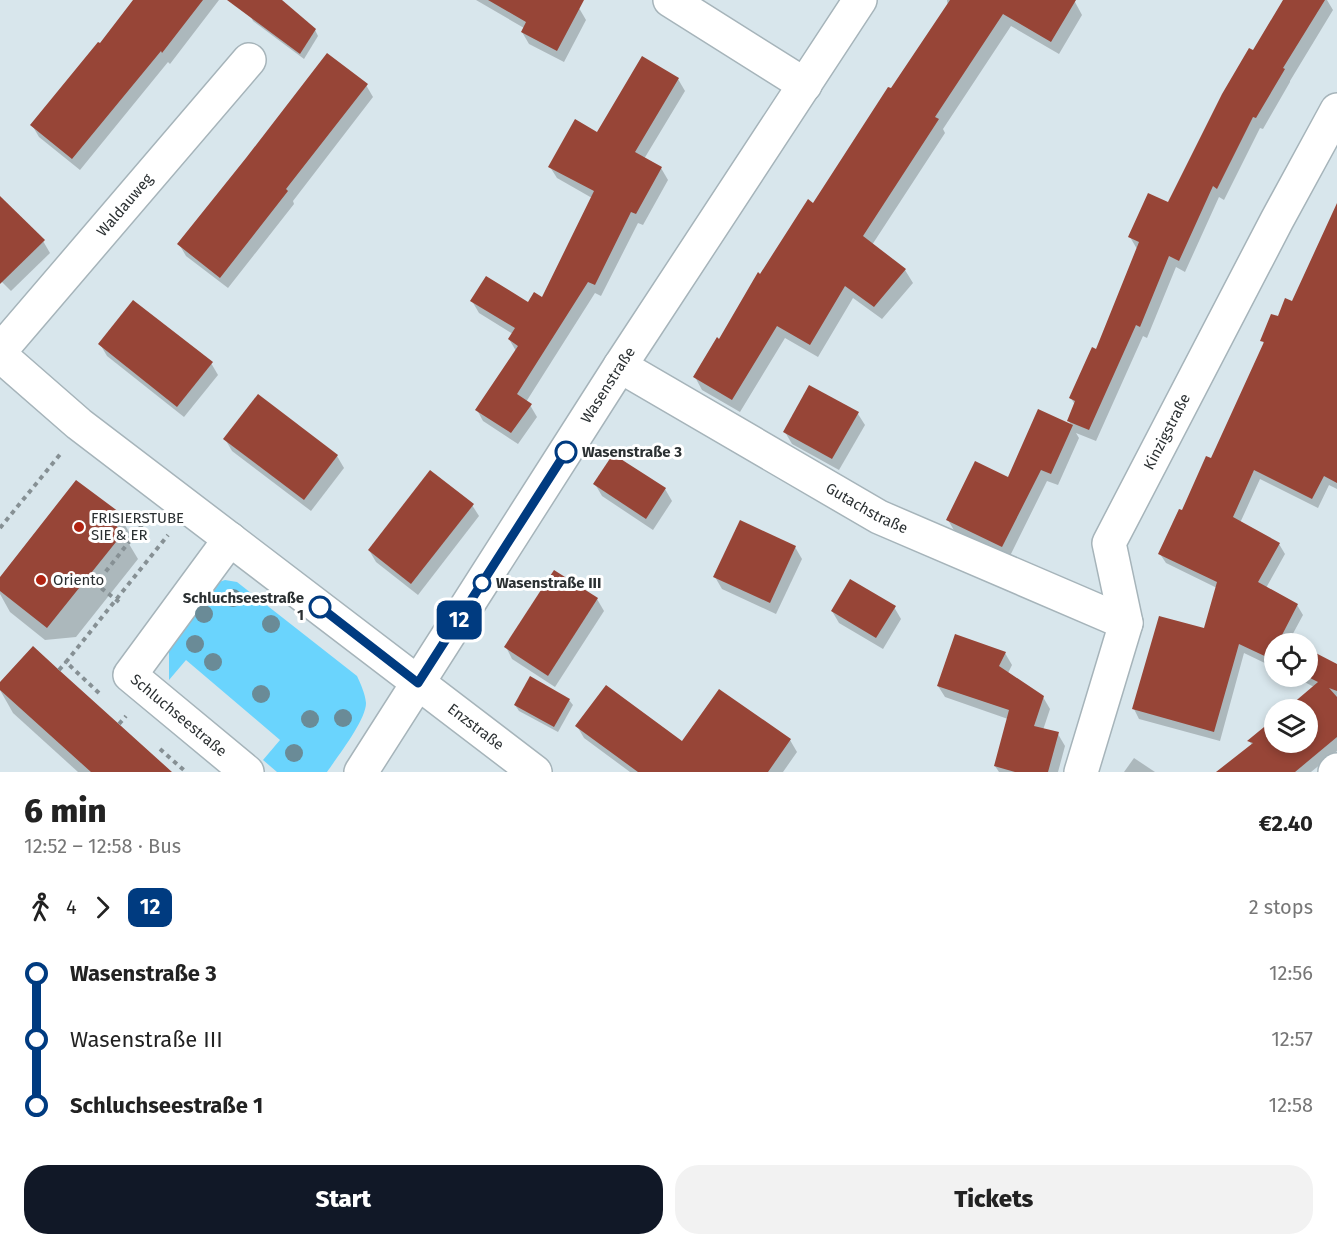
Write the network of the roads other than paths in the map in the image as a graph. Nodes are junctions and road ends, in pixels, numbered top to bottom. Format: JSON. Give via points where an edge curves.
{"nodes":[{"id":1,"x":670,"y":0,"type":"edge"},
{"id":2,"x":860,"y":0,"type":"edge"},
{"id":3,"x":249,"y":60,"type":"dead end"},
{"id":4,"x":805,"y":85,"type":"junction"},
{"id":5,"x":1337,"y":110,"type":"edge"},
{"id":6,"x":0,"y":353,"type":"edge"},
{"id":7,"x":620,"y":366,"type":"junction"},
{"id":8,"x":230,"y":538,"type":"junction"},
{"id":9,"x":1126,"y":623,"type":"junction"},
{"id":10,"x":418,"y":683,"type":"junction"},
{"id":11,"x":247,"y":772,"type":"edge"},
{"id":12,"x":360,"y":772,"type":"edge"},
{"id":13,"x":535,"y":772,"type":"edge"},
{"id":14,"x":1081,"y":772,"type":"edge"}],
"edges":[{"from":1,"to":4,"type":"street"},
{"from":2,"to":4,"type":"street","name":"Wasenstraße"},
{"from":3,"to":6,"type":"street","name":"Waldauweg"},
{"from":4,"to":7,"type":"street","name":"Wasenstraße"},
{"from":5,"to":9,"type":"street","name":"Kinzigstraße","via":[[1109,543]]},
{"from":6,"to":8,"type":"street","via":[[79,423]]},
{"from":7,"to":9,"type":"street","name":"Gutachstraße","via":[[879,517]]},
{"from":7,"to":10,"type":"street","name":"Wasenstraße"},
{"from":8,"to":10,"type":"street"},
{"from":8,"to":11,"type":"street","name":"Schluchseestraße","via":[[130,675]]},
{"from":9,"to":14,"type":"street","name":"Kinzigstraße"},
{"from":10,"to":12,"type":"street","name":"Wasenstraße"},
{"from":10,"to":13,"type":"street","name":"Enzstraße"}]}
